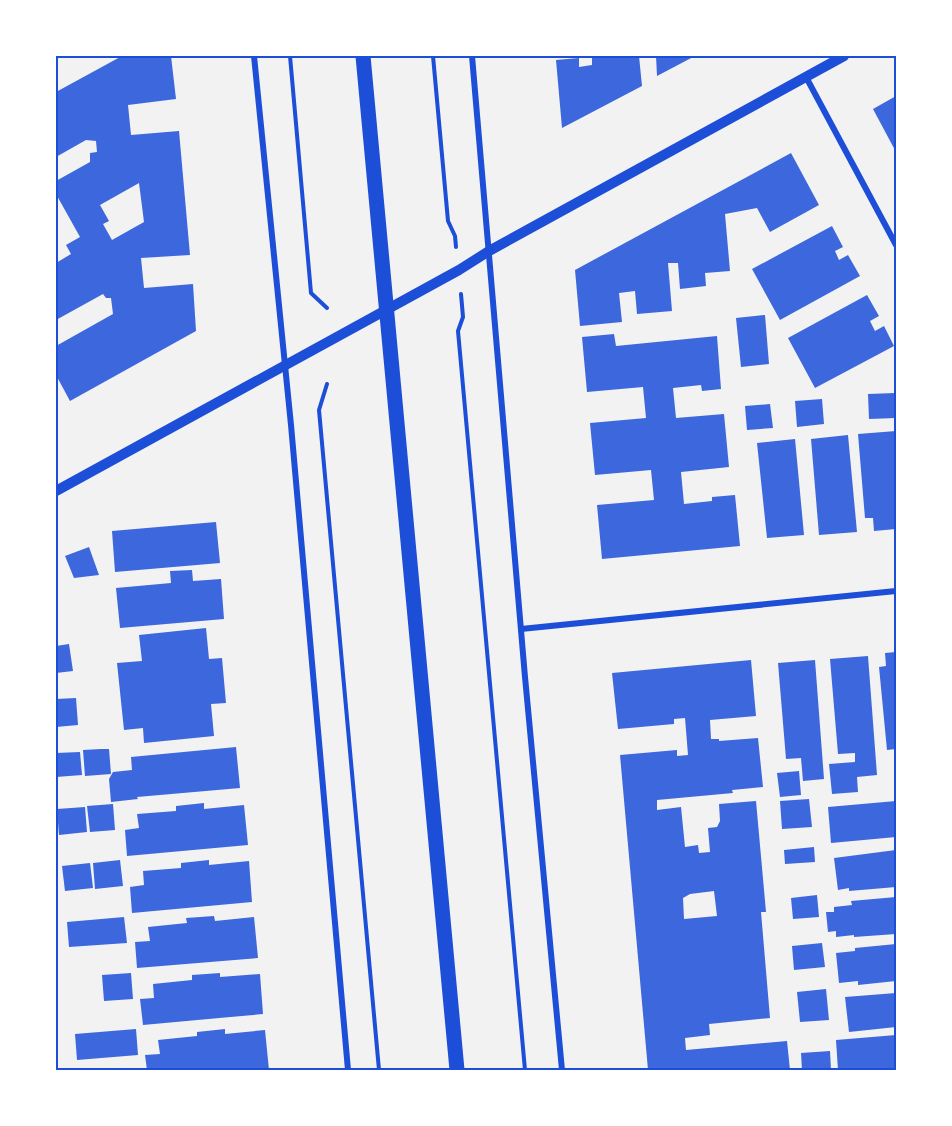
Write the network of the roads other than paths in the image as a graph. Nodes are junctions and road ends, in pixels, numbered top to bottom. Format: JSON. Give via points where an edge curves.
{"nodes":[{"id":1,"x":254,"y":56,"type":"edge"},
{"id":2,"x":363,"y":56,"type":"edge"},
{"id":3,"x":472,"y":56,"type":"edge"},
{"id":4,"x":844,"y":56,"type":"edge"},
{"id":5,"x":806,"y":77,"type":"junction"},
{"id":6,"x":897,"y":245,"type":"edge"},
{"id":7,"x":489,"y":251,"type":"junction"},
{"id":8,"x":387,"y":308,"type":"junction"},
{"id":9,"x":285,"y":364,"type":"junction"},
{"id":10,"x":56,"y":491,"type":"edge"},
{"id":11,"x":897,"y":591,"type":"edge"},
{"id":12,"x":520,"y":629,"type":"junction"},
{"id":13,"x":348,"y":1071,"type":"edge"},
{"id":14,"x":457,"y":1071,"type":"edge"},
{"id":15,"x":562,"y":1071,"type":"edge"}],
"edges":[{"from":1,"to":9,"type":"street"},
{"from":2,"to":8,"type":"main road"},
{"from":3,"to":7,"type":"street"},
{"from":4,"to":5,"type":"street"},
{"from":5,"to":6,"type":"street"},
{"from":5,"to":7,"type":"street"},
{"from":7,"to":8,"type":"street"},
{"from":7,"to":12,"type":"street"},
{"from":8,"to":9,"type":"street"},
{"from":8,"to":14,"type":"main road"},
{"from":9,"to":10,"type":"street"},
{"from":9,"to":13,"type":"street"},
{"from":11,"to":12,"type":"street"},
{"from":12,"to":15,"type":"street"}]}
